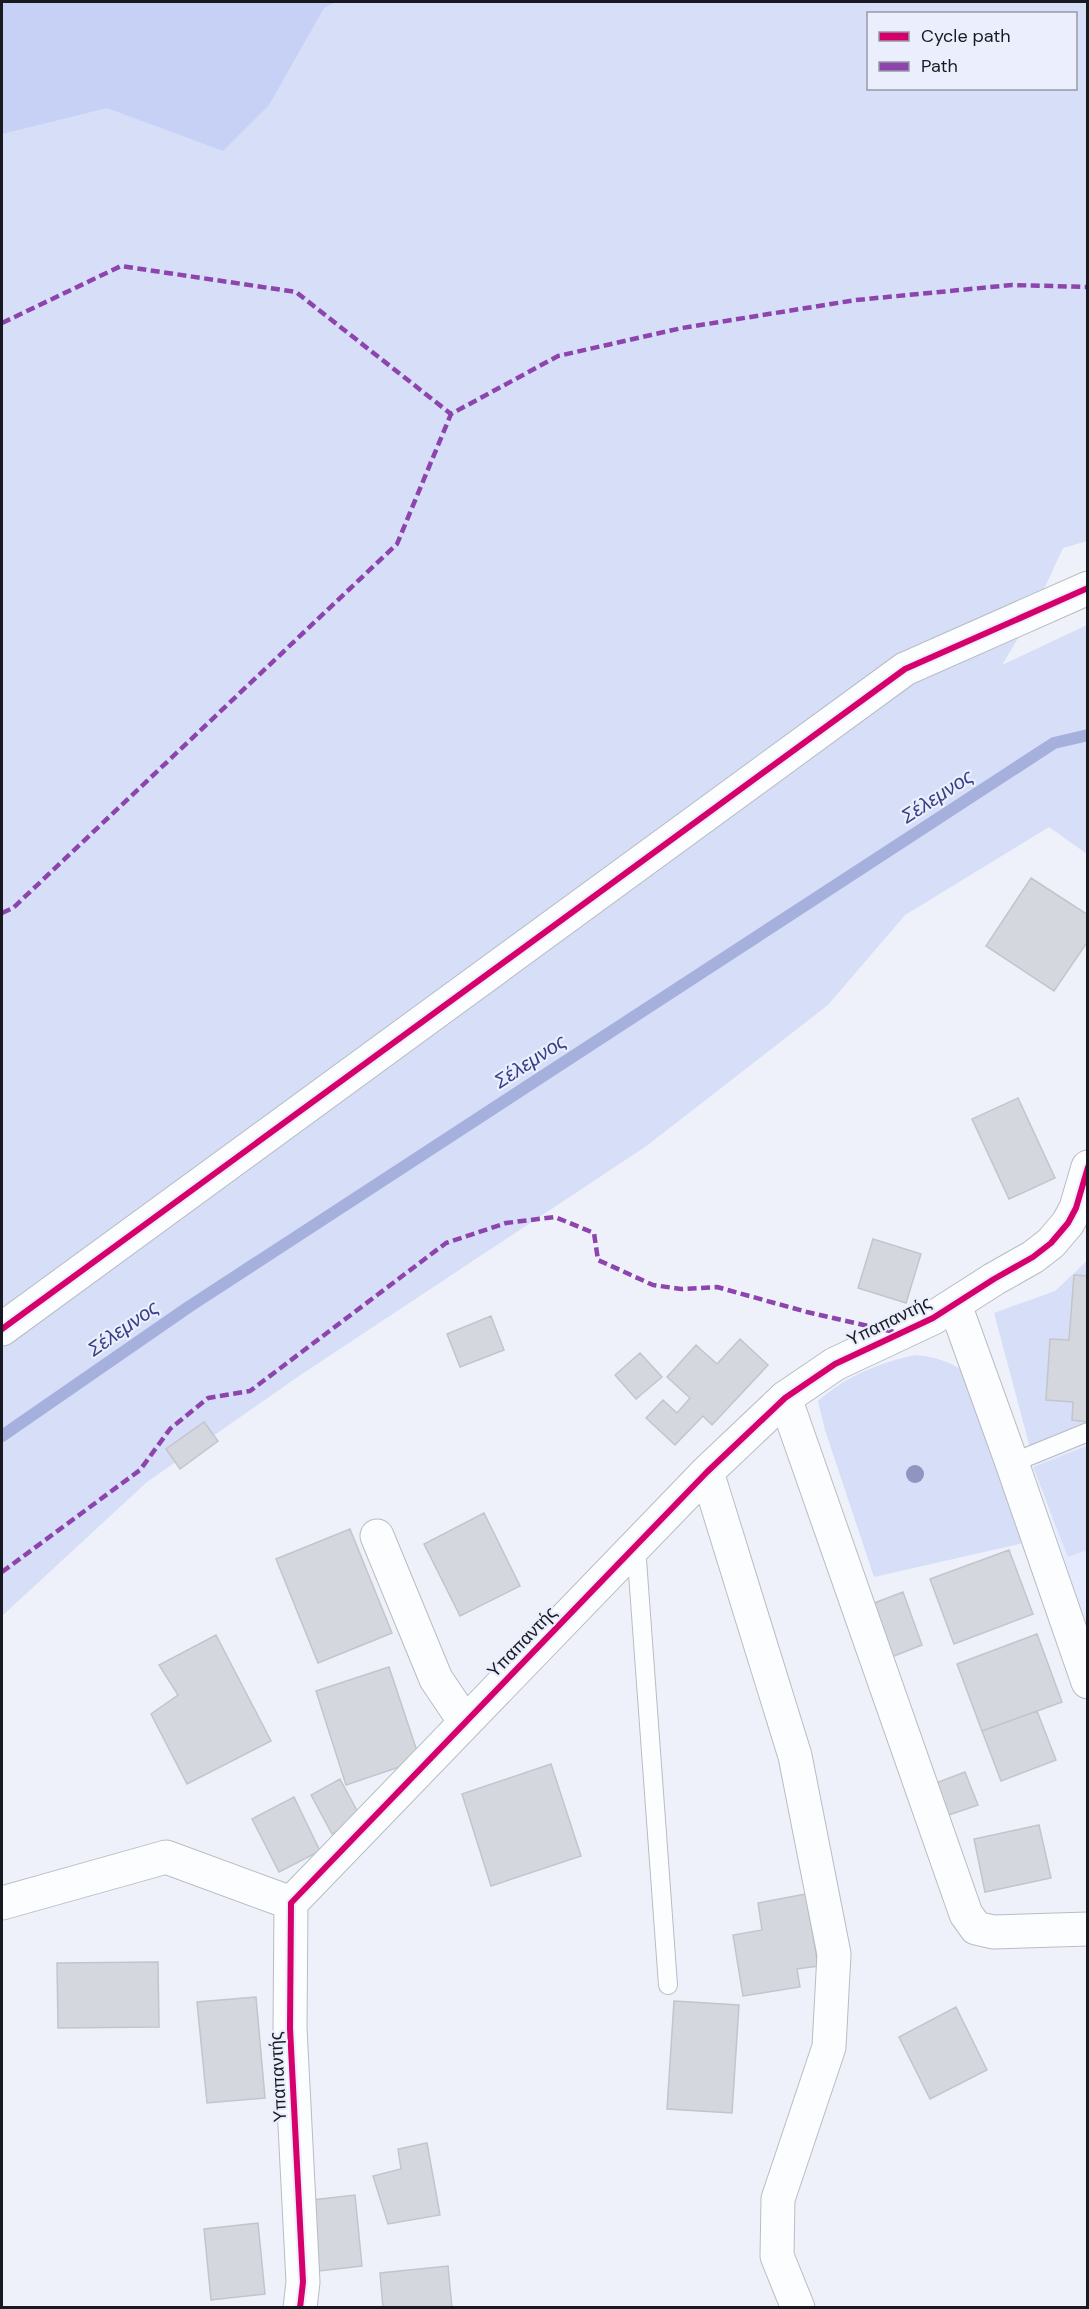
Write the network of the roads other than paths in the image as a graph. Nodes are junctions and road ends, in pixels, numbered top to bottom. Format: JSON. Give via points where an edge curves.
{"nodes":[{"id":1,"x":1088,"y":588,"type":"edge"},
{"id":2,"x":1088,"y":1167,"type":"edge"},
{"id":3,"x":955,"y":1305,"type":"junction"},
{"id":4,"x":2,"y":1329,"type":"edge"},
{"id":5,"x":785,"y":1398,"type":"junction"},
{"id":6,"x":1088,"y":1432,"type":"edge"},
{"id":7,"x":1012,"y":1463,"type":"junction"},
{"id":8,"x":707,"y":1472,"type":"junction"},
{"id":9,"x":378,"y":1536,"type":"dead end"},
{"id":10,"x":636,"y":1546,"type":"junction"},
{"id":11,"x":1088,"y":1682,"type":"edge"},
{"id":12,"x":465,"y":1722,"type":"junction"},
{"id":13,"x":2,"y":1903,"type":"edge"},
{"id":14,"x":291,"y":1903,"type":"junction"},
{"id":15,"x":1088,"y":1929,"type":"edge"},
{"id":16,"x":668,"y":1985,"type":"dead end"},
{"id":17,"x":300,"y":2307,"type":"edge"},
{"id":18,"x":798,"y":2307,"type":"edge"}],
"edges":[{"from":1,"to":4,"type":"street","via":[[905,669]]},
{"from":2,"to":3,"type":"street","name":"Υπαπαντής","via":[[1076,1208],[1051,1243]]},
{"from":3,"to":5,"type":"street","name":"Υπαπαντής","via":[[835,1364]]},
{"from":3,"to":7,"type":"street"},
{"from":5,"to":8,"type":"street","name":"Υπαπαντής"},
{"from":5,"to":15,"type":"street","via":[[966,1914],[976,1928],[993,1932]]},
{"from":6,"to":7,"type":"lane"},
{"from":7,"to":11,"type":"street"},
{"from":8,"to":10,"type":"street","name":"Υπαπαντής"},
{"from":8,"to":18,"type":"street","via":[[795,1756],[834,1954],[829,2047],[778,2199],[777,2256]]},
{"from":9,"to":12,"type":"street","via":[[436,1679]]},
{"from":10,"to":12,"type":"street","name":"Υπαπαντής"},
{"from":10,"to":16,"type":"lane"},
{"from":12,"to":14,"type":"street","name":"Υπαπαντής"},
{"from":13,"to":14,"type":"street","via":[[166,1857]]},
{"from":14,"to":17,"type":"street","name":"Υπαπαντής","via":[[290,2028],[303,2282]]}]}
